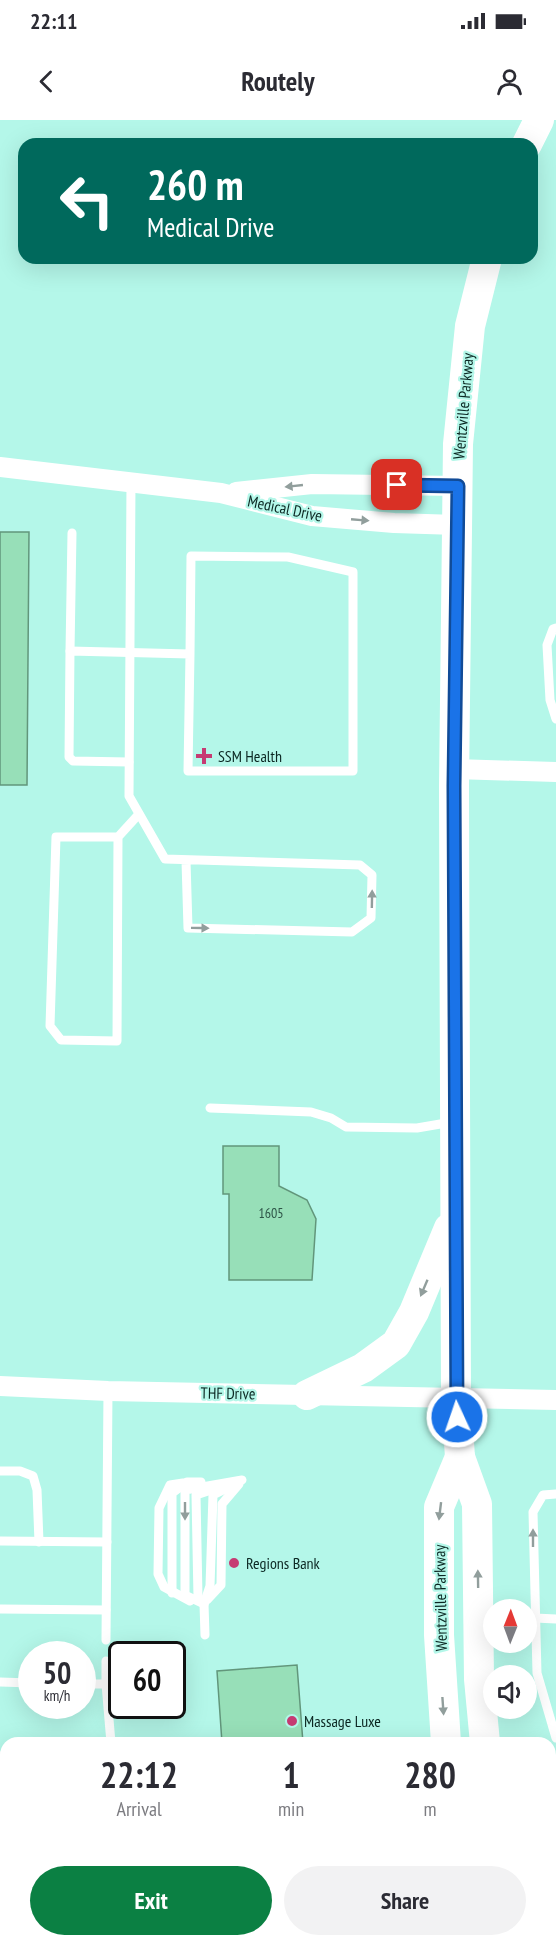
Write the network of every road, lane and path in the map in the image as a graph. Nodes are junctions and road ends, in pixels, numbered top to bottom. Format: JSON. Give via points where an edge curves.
{"nodes":[{"id":1,"x":539,"y":120,"type":"edge"},
{"id":2,"x":530,"y":138,"type":"edge"},
{"id":3,"x":486,"y":264,"type":"edge"},
{"id":4,"x":0,"y":467,"type":"edge"},
{"id":5,"x":131,"y":483,"type":"junction"},
{"id":6,"x":458,"y":486,"type":"junction"},
{"id":7,"x":221,"y":493,"type":"junction"},
{"id":8,"x":457,"y":525,"type":"junction"},
{"id":9,"x":72,"y":533,"type":"dead end"},
{"id":10,"x":556,"y":628,"type":"edge"},
{"id":11,"x":70,"y":651,"type":"junction"},
{"id":12,"x":129,"y":653,"type":"junction"},
{"id":13,"x":190,"y":654,"type":"junction"},
{"id":14,"x":556,"y":719,"type":"edge"},
{"id":15,"x":129,"y":762,"type":"junction"},
{"id":16,"x":454,"y":769,"type":"junction"},
{"id":17,"x":556,"y":772,"type":"edge"},
{"id":18,"x":139,"y":813,"type":"junction"},
{"id":19,"x":118,"y":837,"type":"junction"},
{"id":20,"x":186,"y":861,"type":"junction"},
{"id":21,"x":210,"y":1108,"type":"dead end"},
{"id":22,"x":455,"y":1122,"type":"junction"},
{"id":23,"x":455,"y":1214,"type":"junction"},
{"id":24,"x":0,"y":1386,"type":"edge"},
{"id":25,"x":108,"y":1391,"type":"junction"},
{"id":26,"x":307,"y":1395,"type":"junction"},
{"id":27,"x":456,"y":1398,"type":"junction"},
{"id":28,"x":556,"y":1400,"type":"edge"},
{"id":29,"x":460,"y":1456,"type":"junction"},
{"id":30,"x":0,"y":1471,"type":"edge"},
{"id":31,"x":242,"y":1480,"type":"junction"},
{"id":32,"x":187,"y":1482,"type":"junction"},
{"id":33,"x":556,"y":1494,"type":"edge"},
{"id":34,"x":0,"y":1541,"type":"edge"},
{"id":35,"x":39,"y":1542,"type":"junction"},
{"id":36,"x":107,"y":1542,"type":"junction"},
{"id":37,"x":172,"y":1593,"type":"junction"},
{"id":38,"x":535,"y":1599,"type":"edge"},
{"id":39,"x":204,"y":1604,"type":"junction"},
{"id":40,"x":0,"y":1608,"type":"edge"},
{"id":41,"x":106,"y":1610,"type":"junction"},
{"id":42,"x":537,"y":1618,"type":"edge"},
{"id":43,"x":556,"y":1618,"type":"edge"},
{"id":44,"x":205,"y":1635,"type":"dead end"},
{"id":45,"x":106,"y":1641,"type":"dead end"},
{"id":46,"x":536,"y":1653,"type":"edge"},
{"id":47,"x":106,"y":1661,"type":"dead end"},
{"id":48,"x":0,"y":1682,"type":"edge"},
{"id":49,"x":18,"y":1683,"type":"edge"},
{"id":50,"x":96,"y":1684,"type":"edge"},
{"id":51,"x":106,"y":1684,"type":"junction"},
{"id":52,"x":110,"y":1737,"type":"edge"},
{"id":53,"x":446,"y":1737,"type":"edge"},
{"id":54,"x":484,"y":1737,"type":"edge"},
{"id":55,"x":556,"y":1737,"type":"edge"}],
"edges":[{"from":1,"to":2,"type":"main road"},
{"from":3,"to":6,"type":"main road","name":"Wentzville Parkway","via":[[470,326],[458,444]]},
{"from":4,"to":5,"type":"street","name":"Medical Drive"},
{"from":5,"to":7,"type":"street","name":"Medical Drive"},
{"from":5,"to":12,"type":"lane"},
{"from":6,"to":7,"type":"street","name":"Medical Drive","one_way":true,"via":[[312,484]]},
{"from":6,"to":8,"type":"main road","name":"Wentzville Parkway"},
{"from":7,"to":8,"type":"street","name":"Medical Drive","one_way":true,"via":[[312,516]]},
{"from":8,"to":16,"type":"main road","name":"Wentzville Parkway"},
{"from":9,"to":11,"type":"lane"},
{"from":10,"to":14,"type":"lane","via":[[547,645],[550,700]]},
{"from":11,"to":12,"type":"lane"},
{"from":11,"to":15,"type":"lane","via":[[69,757],[73,761]]},
{"from":12,"to":13,"type":"lane"},
{"from":12,"to":15,"type":"lane"},
{"from":13,"to":13,"type":"lane","via":[[188,771],[353,771],[353,572],[288,557],[191,556]]},
{"from":15,"to":18,"type":"lane","via":[[129,796]]},
{"from":16,"to":17,"type":"street"},
{"from":16,"to":22,"type":"main road","name":"Wentzville Parkway"},
{"from":18,"to":19,"type":"lane"},
{"from":18,"to":20,"type":"lane","via":[[165,859]]},
{"from":19,"to":19,"type":"lane","via":[[56,837],[50,1026],[61,1040],[117,1041]]},
{"from":20,"to":20,"type":"lane","one_way":true,"via":[[188,928],[352,932],[372,918],[372,875],[360,865]]},
{"from":21,"to":22,"type":"lane","via":[[311,1112],[346,1127],[417,1128]]},
{"from":22,"to":23,"type":"main road","name":"Wentzville Parkway"},
{"from":23,"to":26,"type":"main road","one_way":true,"via":[[414,1312],[396,1344],[363,1368]]},
{"from":23,"to":27,"type":"main road","name":"Wentzville Parkway"},
{"from":24,"to":25,"type":"street","name":"THF Drive"},
{"from":25,"to":26,"type":"street","name":"THF Drive"},
{"from":25,"to":36,"type":"lane"},
{"from":26,"to":27,"type":"street","name":"THF Drive"},
{"from":27,"to":28,"type":"street","name":"THF Drive"},
{"from":27,"to":29,"type":"main road","name":"Wentzville Parkway"},
{"from":29,"to":53,"type":"main road","name":"Wentzville Parkway","one_way":true,"via":[[439,1507],[439,1635]]},
{"from":54,"to":29,"type":"main road","name":"Wentzville Parkway","one_way":true,"via":[[479,1679],[477,1504]]},
{"from":30,"to":35,"type":"lane","via":[[33,1476]]},
{"from":31,"to":32,"type":"lane"},
{"from":31,"to":39,"type":"lane","via":[[222,1504],[221,1586]]},
{"from":31,"to":39,"type":"lane","one_way":true,"via":[[196,1495],[198,1598]]},
{"from":32,"to":37,"type":"lane","via":[[172,1493]]},
{"from":32,"to":37,"type":"lane","via":[[170,1485],[159,1508],[158,1574]]},
{"from":38,"to":33,"type":"lane","one_way":true,"via":[[533,1512],[543,1495]]},
{"from":34,"to":35,"type":"lane"},
{"from":35,"to":36,"type":"lane"},
{"from":36,"to":41,"type":"lane"},
{"from":37,"to":39,"type":"lane"},
{"from":39,"to":44,"type":"lane"},
{"from":40,"to":41,"type":"lane"},
{"from":41,"to":45,"type":"lane"},
{"from":42,"to":43,"type":"lane"},
{"from":46,"to":55,"type":"lane","via":[[537,1673]]},
{"from":47,"to":51,"type":"lane"},
{"from":48,"to":49,"type":"lane"},
{"from":50,"to":51,"type":"lane"},
{"from":51,"to":52,"type":"lane"}]}
